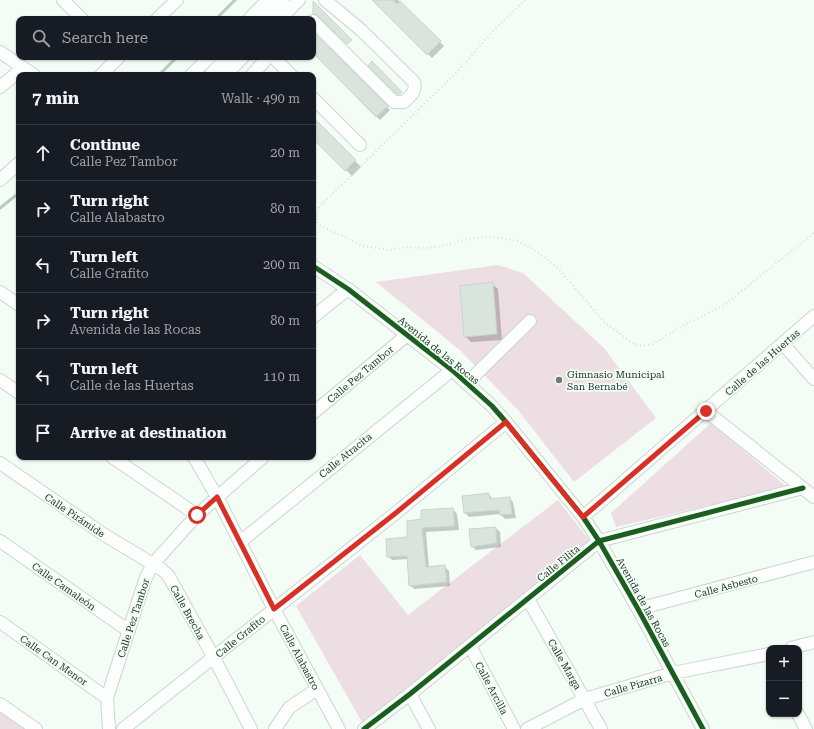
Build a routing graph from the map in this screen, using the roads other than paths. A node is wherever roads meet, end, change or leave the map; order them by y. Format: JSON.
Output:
{"nodes":[{"id":1,"x":63,"y":0,"type":"edge"},
{"id":2,"x":177,"y":0,"type":"edge"},
{"id":3,"x":268,"y":0,"type":"edge"},
{"id":4,"x":283,"y":0,"type":"edge"},
{"id":5,"x":299,"y":0,"type":"edge"},
{"id":6,"x":325,"y":0,"type":"edge"},
{"id":7,"x":79,"y":16,"type":"edge"},
{"id":8,"x":160,"y":16,"type":"edge"},
{"id":9,"x":252,"y":16,"type":"edge"},
{"id":10,"x":268,"y":16,"type":"edge"},
{"id":11,"x":283,"y":16,"type":"edge"},
{"id":12,"x":316,"y":24,"type":"edge"},
{"id":13,"x":0,"y":52,"type":"edge"},
{"id":14,"x":116,"y":60,"type":"edge"},
{"id":15,"x":207,"y":60,"type":"edge"},
{"id":16,"x":224,"y":60,"type":"edge"},
{"id":17,"x":240,"y":60,"type":"edge"},
{"id":18,"x":265,"y":60,"type":"edge"},
{"id":19,"x":276,"y":60,"type":"edge"},
{"id":20,"x":23,"y":68,"type":"junction"},
{"id":21,"x":18,"y":72,"type":"edge"},
{"id":22,"x":29,"y":72,"type":"edge"},
{"id":23,"x":104,"y":72,"type":"edge"},
{"id":24,"x":194,"y":72,"type":"edge"},
{"id":25,"x":213,"y":72,"type":"edge"},
{"id":26,"x":228,"y":72,"type":"edge"},
{"id":27,"x":255,"y":72,"type":"edge"},
{"id":28,"x":288,"y":72,"type":"edge"},
{"id":29,"x":16,"y":74,"type":"edge"},
{"id":30,"x":0,"y":87,"type":"edge"},
{"id":31,"x":316,"y":101,"type":"edge"},
{"id":32,"x":360,"y":145,"type":"dead end"},
{"id":33,"x":16,"y":166,"type":"edge"},
{"id":34,"x":0,"y":180,"type":"edge"},
{"id":35,"x":316,"y":268,"type":"edge"},
{"id":36,"x":348,"y":289,"type":"junction"},
{"id":37,"x":0,"y":292,"type":"edge"},
{"id":38,"x":16,"y":303,"type":"edge"},
{"id":39,"x":316,"y":315,"type":"edge"},
{"id":40,"x":814,"y":316,"type":"edge"},
{"id":41,"x":530,"y":321,"type":"dead end"},
{"id":42,"x":407,"y":335,"type":"junction"},
{"id":43,"x":783,"y":344,"type":"junction"},
{"id":44,"x":452,"y":370,"type":"junction"},
{"id":45,"x":814,"y":379,"type":"edge"},
{"id":46,"x":0,"y":380,"type":"edge"},
{"id":47,"x":469,"y":385,"type":"junction"},
{"id":48,"x":16,"y":391,"type":"edge"},
{"id":49,"x":316,"y":411,"type":"edge"},
{"id":50,"x":706,"y":411,"type":"junction"},
{"id":51,"x":506,"y":422,"type":"junction"},
{"id":52,"x":116,"y":460,"type":"edge"},
{"id":53,"x":196,"y":460,"type":"edge"},
{"id":54,"x":259,"y":460,"type":"edge"},
{"id":55,"x":0,"y":463,"type":"edge"},
{"id":56,"x":803,"y":488,"type":"junction"},
{"id":57,"x":217,"y":497,"type":"junction"},
{"id":58,"x":814,"y":497,"type":"edge"},
{"id":59,"x":197,"y":515,"type":"junction"},
{"id":60,"x":583,"y":517,"type":"junction"},
{"id":61,"x":0,"y":541,"type":"edge"},
{"id":62,"x":599,"y":541,"type":"junction"},
{"id":63,"x":240,"y":542,"type":"junction"},
{"id":64,"x":814,"y":562,"type":"edge"},
{"id":65,"x":152,"y":564,"type":"junction"},
{"id":66,"x":528,"y":599,"type":"junction"},
{"id":67,"x":274,"y":609,"type":"junction"},
{"id":68,"x":638,"y":609,"type":"junction"},
{"id":69,"x":0,"y":622,"type":"edge"},
{"id":70,"x":129,"y":631,"type":"junction"},
{"id":71,"x":814,"y":642,"type":"edge"},
{"id":72,"x":802,"y":645,"type":"edge"},
{"id":73,"x":470,"y":646,"type":"junction"},
{"id":74,"x":766,"y":656,"type":"edge"},
{"id":75,"x":214,"y":658,"type":"junction"},
{"id":76,"x":673,"y":674,"type":"junction"},
{"id":77,"x":317,"y":689,"type":"junction"},
{"id":78,"x":410,"y":694,"type":"junction"},
{"id":79,"x":107,"y":698,"type":"junction"},
{"id":80,"x":585,"y":699,"type":"junction"},
{"id":81,"x":0,"y":704,"type":"edge"},
{"id":82,"x":800,"y":717,"type":"edge"},
{"id":83,"x":36,"y":729,"type":"edge"},
{"id":84,"x":109,"y":729,"type":"edge"},
{"id":85,"x":123,"y":729,"type":"edge"},
{"id":86,"x":251,"y":729,"type":"edge"},
{"id":87,"x":275,"y":729,"type":"edge"},
{"id":88,"x":339,"y":729,"type":"edge"},
{"id":89,"x":364,"y":729,"type":"edge"},
{"id":90,"x":429,"y":729,"type":"edge"},
{"id":91,"x":514,"y":729,"type":"edge"},
{"id":92,"x":527,"y":729,"type":"edge"},
{"id":93,"x":601,"y":729,"type":"edge"},
{"id":94,"x":702,"y":729,"type":"edge"},
{"id":95,"x":806,"y":729,"type":"edge"}],
"edges":[{"from":1,"to":7,"type":"street"},
{"from":2,"to":8,"type":"street"},
{"from":3,"to":9,"type":"street"},
{"from":4,"to":10,"type":"street"},
{"from":5,"to":11,"type":"street"},
{"from":6,"to":12,"type":"street"},
{"from":13,"to":20,"type":"street"},
{"from":14,"to":23,"type":"street"},
{"from":15,"to":24,"type":"street"},
{"from":16,"to":25,"type":"street"},
{"from":17,"to":26,"type":"street"},
{"from":18,"to":27,"type":"street"},
{"from":19,"to":28,"type":"street"},
{"from":20,"to":21,"type":"street"},
{"from":20,"to":22,"type":"street"},
{"from":29,"to":30,"type":"street"},
{"from":31,"to":32,"type":"street"},
{"from":33,"to":34,"type":"street"},
{"from":35,"to":36,"type":"street","name":"Avenida de las Rocas"},
{"from":36,"to":39,"type":"street"},
{"from":36,"to":42,"type":"street","name":"Avenida de las Rocas"},
{"from":37,"to":38,"type":"street"},
{"from":40,"to":43,"type":"street","name":"Calle de las Huertas"},
{"from":41,"to":47,"type":"street"},
{"from":42,"to":44,"type":"street","name":"Avenida de las Rocas"},
{"from":42,"to":49,"type":"street","name":"Calle Pez Tambor"},
{"from":43,"to":45,"type":"street"},
{"from":43,"to":50,"type":"street","name":"Calle de las Huertas"},
{"from":44,"to":47,"type":"street","name":"Avenida de las Rocas"},
{"from":44,"to":63,"type":"street","name":"Calle Atracita"},
{"from":46,"to":48,"type":"street"},
{"from":47,"to":51,"type":"street","name":"Avenida de las Rocas"},
{"from":50,"to":56,"type":"street"},
{"from":50,"to":60,"type":"street","name":"Calle de las Huertas"},
{"from":51,"to":60,"type":"street","name":"Avenida de las Rocas"},
{"from":51,"to":67,"type":"street","name":"Calle Grafito"},
{"from":52,"to":59,"type":"street"},
{"from":53,"to":57,"type":"street","name":"Calle Alabastro"},
{"from":54,"to":57,"type":"street","name":"Calle Pez Tambor"},
{"from":55,"to":65,"type":"street","name":"Calle Pirámide"},
{"from":56,"to":58,"type":"street"},
{"from":56,"to":62,"type":"street","name":"Calle Filita"},
{"from":57,"to":59,"type":"street","name":"Calle Pez Tambor"},
{"from":57,"to":63,"type":"street","name":"Calle Alabastro"},
{"from":59,"to":65,"type":"street","name":"Calle Pez Tambor"},
{"from":60,"to":62,"type":"street","name":"Avenida de las Rocas"},
{"from":61,"to":70,"type":"street","name":"Calle Camaleón"},
{"from":62,"to":66,"type":"street","name":"Calle Filita"},
{"from":62,"to":68,"type":"street","name":"Avenida de las Rocas"},
{"from":63,"to":67,"type":"street","name":"Calle Alabastro"},
{"from":64,"to":68,"type":"street","name":"Calle Asbesto"},
{"from":65,"to":70,"type":"street","name":"Calle Pez Tambor"},
{"from":65,"to":75,"type":"street","name":"Calle Brecha"},
{"from":66,"to":73,"type":"street","name":"Calle Filita"},
{"from":66,"to":80,"type":"street","name":"Calle Marga"},
{"from":67,"to":75,"type":"street","name":"Calle Grafito"},
{"from":67,"to":77,"type":"street","name":"Calle Alabastro"},
{"from":68,"to":76,"type":"street","name":"Avenida de las Rocas"},
{"from":69,"to":79,"type":"street","name":"Calle Can Menor"},
{"from":70,"to":79,"type":"street","name":"Calle Pez Tambor"},
{"from":71,"to":72,"type":"street"},
{"from":73,"to":78,"type":"street","name":"Calle Filita"},
{"from":73,"to":91,"type":"street","name":"Calle Arcilla"},
{"from":74,"to":76,"type":"street","name":"Calle Pizarra"},
{"from":75,"to":85,"type":"street","name":"Calle Grafito"},
{"from":75,"to":86,"type":"street","name":"Calle Brecha"},
{"from":76,"to":80,"type":"street","name":"Calle Pizarra"},
{"from":76,"to":94,"type":"street","name":"Avenida de las Rocas"},
{"from":77,"to":87,"type":"street"},
{"from":77,"to":88,"type":"street","name":"Calle Alabastro"},
{"from":78,"to":89,"type":"street","name":"Calle Filita"},
{"from":78,"to":90,"type":"street"},
{"from":79,"to":84,"type":"street","name":"Calle Pez Tambor"},
{"from":80,"to":92,"type":"street","name":"Calle Pizarra"},
{"from":80,"to":93,"type":"street","name":"Calle Marga"},
{"from":81,"to":83,"type":"street"},
{"from":82,"to":95,"type":"street"}]}
